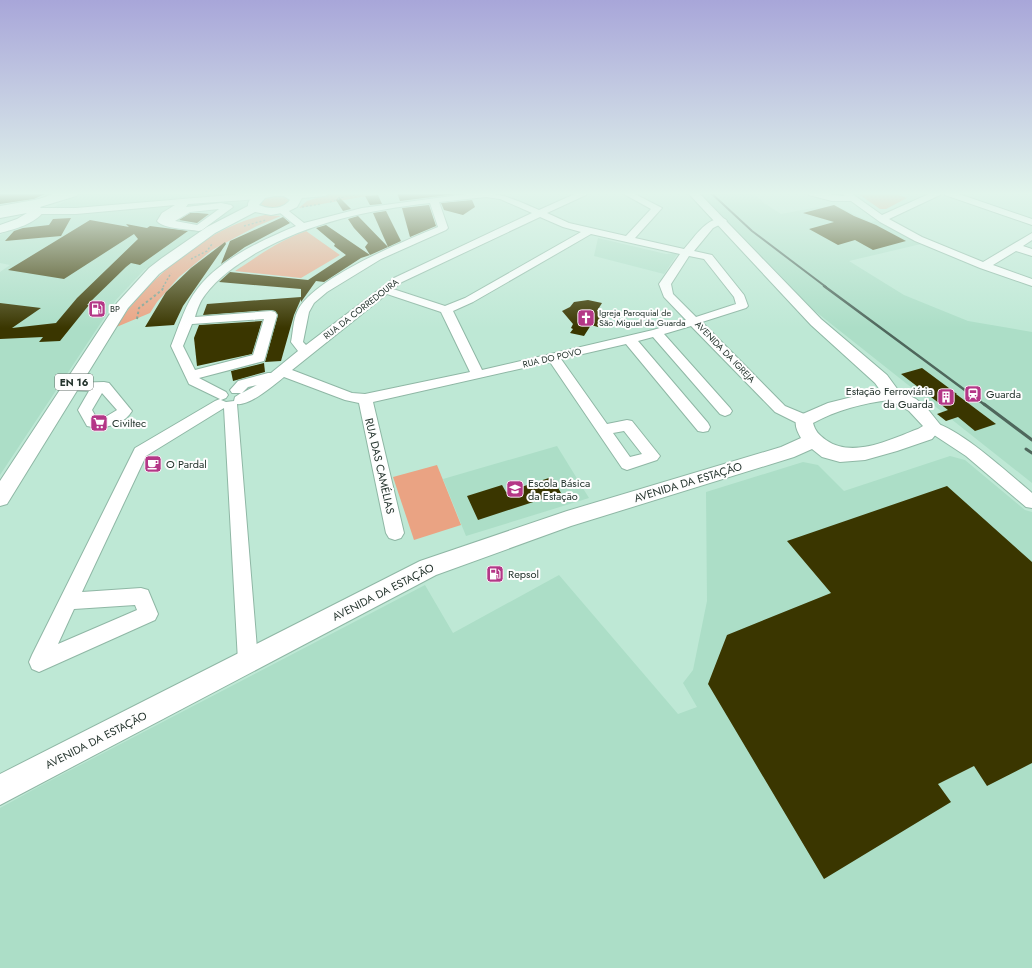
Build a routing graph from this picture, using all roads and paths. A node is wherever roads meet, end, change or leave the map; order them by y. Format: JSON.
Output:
{"nodes":[{"id":1,"x":203,"y":238,"type":"edge"},
{"id":2,"x":208,"y":238,"type":"edge"},
{"id":3,"x":211,"y":238,"type":"edge"},
{"id":4,"x":275,"y":238,"type":"edge"},
{"id":5,"x":420,"y":238,"type":"edge"},
{"id":6,"x":484,"y":238,"type":"edge"},
{"id":7,"x":577,"y":238,"type":"edge"},
{"id":8,"x":625,"y":238,"type":"edge"},
{"id":9,"x":699,"y":238,"type":"edge"},
{"id":10,"x":738,"y":238,"type":"edge"},
{"id":11,"x":918,"y":238,"type":"edge"},
{"id":12,"x":1029,"y":238,"type":"edge"},
{"id":13,"x":629,"y":239,"type":"joint"},
{"id":14,"x":1015,"y":247,"type":"junction"},
{"id":15,"x":189,"y":252,"type":"junction"},
{"id":16,"x":687,"y":252,"type":"junction"},
{"id":17,"x":1032,"y":253,"type":"edge"},
{"id":18,"x":984,"y":266,"type":"junction"},
{"id":19,"x":173,"y":269,"type":"dead end"},
{"id":20,"x":1032,"y":283,"type":"edge"},
{"id":21,"x":385,"y":290,"type":"junction"},
{"id":22,"x":446,"y":310,"type":"junction"},
{"id":23,"x":137,"y":319,"type":"dead end"},
{"id":24,"x":188,"y":321,"type":"junction"},
{"id":25,"x":694,"y":321,"type":"junction"},
{"id":26,"x":656,"y":333,"type":"junction"},
{"id":27,"x":629,"y":339,"type":"junction"},
{"id":28,"x":305,"y":352,"type":"junction"},
{"id":29,"x":553,"y":357,"type":"junction"},
{"id":30,"x":279,"y":373,"type":"junction"},
{"id":31,"x":191,"y":375,"type":"junction"},
{"id":32,"x":478,"y":375,"type":"junction"},
{"id":33,"x":99,"y":386,"type":"dead end"},
{"id":34,"x":70,"y":387,"type":"junction"},
{"id":35,"x":892,"y":394,"type":"junction"},
{"id":36,"x":230,"y":399,"type":"junction"},
{"id":37,"x":365,"y":399,"type":"junction"},
{"id":38,"x":725,"y":411,"type":"dead end"},
{"id":39,"x":704,"y":427,"type":"dead end"},
{"id":40,"x":933,"y":427,"type":"junction"},
{"id":41,"x":604,"y":430,"type":"dead end"},
{"id":42,"x":809,"y":430,"type":"junction"},
{"id":43,"x":0,"y":498,"type":"edge"},
{"id":44,"x":1032,"y":502,"type":"edge"},
{"id":45,"x":395,"y":533,"type":"dead end"},
{"id":46,"x":69,"y":601,"type":"junction"},
{"id":47,"x":248,"y":661,"type":"junction"},
{"id":48,"x":0,"y":790,"type":"edge"}],
"edges":[{"from":1,"to":15,"type":"main road","number":"EN 16"},
{"from":2,"to":15,"type":"path"},
{"from":3,"to":15,"type":"main road","number":"EN 16"},
{"from":4,"to":24,"type":"street"},
{"from":5,"to":28,"type":"street"},
{"from":6,"to":21,"type":"street","name":"RUA DA CORREDOURA"},
{"from":7,"to":22,"type":"street"},
{"from":8,"to":13,"type":"street"},
{"from":9,"to":16,"type":"street","name":"AVENIDA DA IGREJA"},
{"from":10,"to":35,"type":"main road"},
{"from":11,"to":18,"type":"street"},
{"from":12,"to":14,"type":"street"},
{"from":13,"to":16,"type":"street"},
{"from":14,"to":17,"type":"street"},
{"from":14,"to":18,"type":"street"},
{"from":15,"to":34,"type":"main road","number":"EN 16"},
{"from":16,"to":25,"type":"street","name":"AVENIDA DA IGREJA"},
{"from":16,"to":25,"type":"street","name":"RUA DO POVO"},
{"from":18,"to":20,"type":"street"},
{"from":19,"to":23,"type":"path"},
{"from":21,"to":22,"type":"street"},
{"from":21,"to":28,"type":"street","name":"RUA DA CORREDOURA"},
{"from":22,"to":32,"type":"street"},
{"from":24,"to":31,"type":"street"},
{"from":24,"to":31,"type":"street"},
{"from":25,"to":26,"type":"street","name":"RUA DO POVO"},
{"from":25,"to":42,"type":"street","name":"AVENIDA DA IGREJA"},
{"from":26,"to":27,"type":"street","name":"RUA DO POVO"},
{"from":26,"to":38,"type":"street"},
{"from":27,"to":29,"type":"street","name":"RUA DO POVO"},
{"from":27,"to":39,"type":"street"},
{"from":28,"to":30,"type":"street","name":"RUA DA CORREDOURA"},
{"from":29,"to":32,"type":"street","name":"RUA DO POVO"},
{"from":29,"to":41,"type":"street"},
{"from":30,"to":36,"type":"street","name":"RUA DA CORREDOURA"},
{"from":30,"to":37,"type":"street","name":"RUA DO POVO"},
{"from":31,"to":36,"type":"street"},
{"from":32,"to":37,"type":"street","name":"RUA DO POVO"},
{"from":33,"to":34,"type":"street"},
{"from":34,"to":43,"type":"main road","number":"EN 16"},
{"from":35,"to":40,"type":"main road"},
{"from":35,"to":42,"type":"main road","name":"AVENIDA DA ESTAÇÃO"},
{"from":36,"to":46,"type":"street","name":"RUA DA CORREDOURA"},
{"from":36,"to":47,"type":"street"},
{"from":37,"to":45,"type":"street","name":"RUA DAS CAMÉLIAS"},
{"from":40,"to":42,"type":"main road"},
{"from":40,"to":44,"type":"street"},
{"from":42,"to":47,"type":"main road","name":"AVENIDA DA ESTAÇÃO"},
{"from":46,"to":46,"type":"street","name":"RUA DA CORREDOURA"},
{"from":47,"to":48,"type":"main road","name":"AVENIDA DA ESTAÇÃO"}]}
